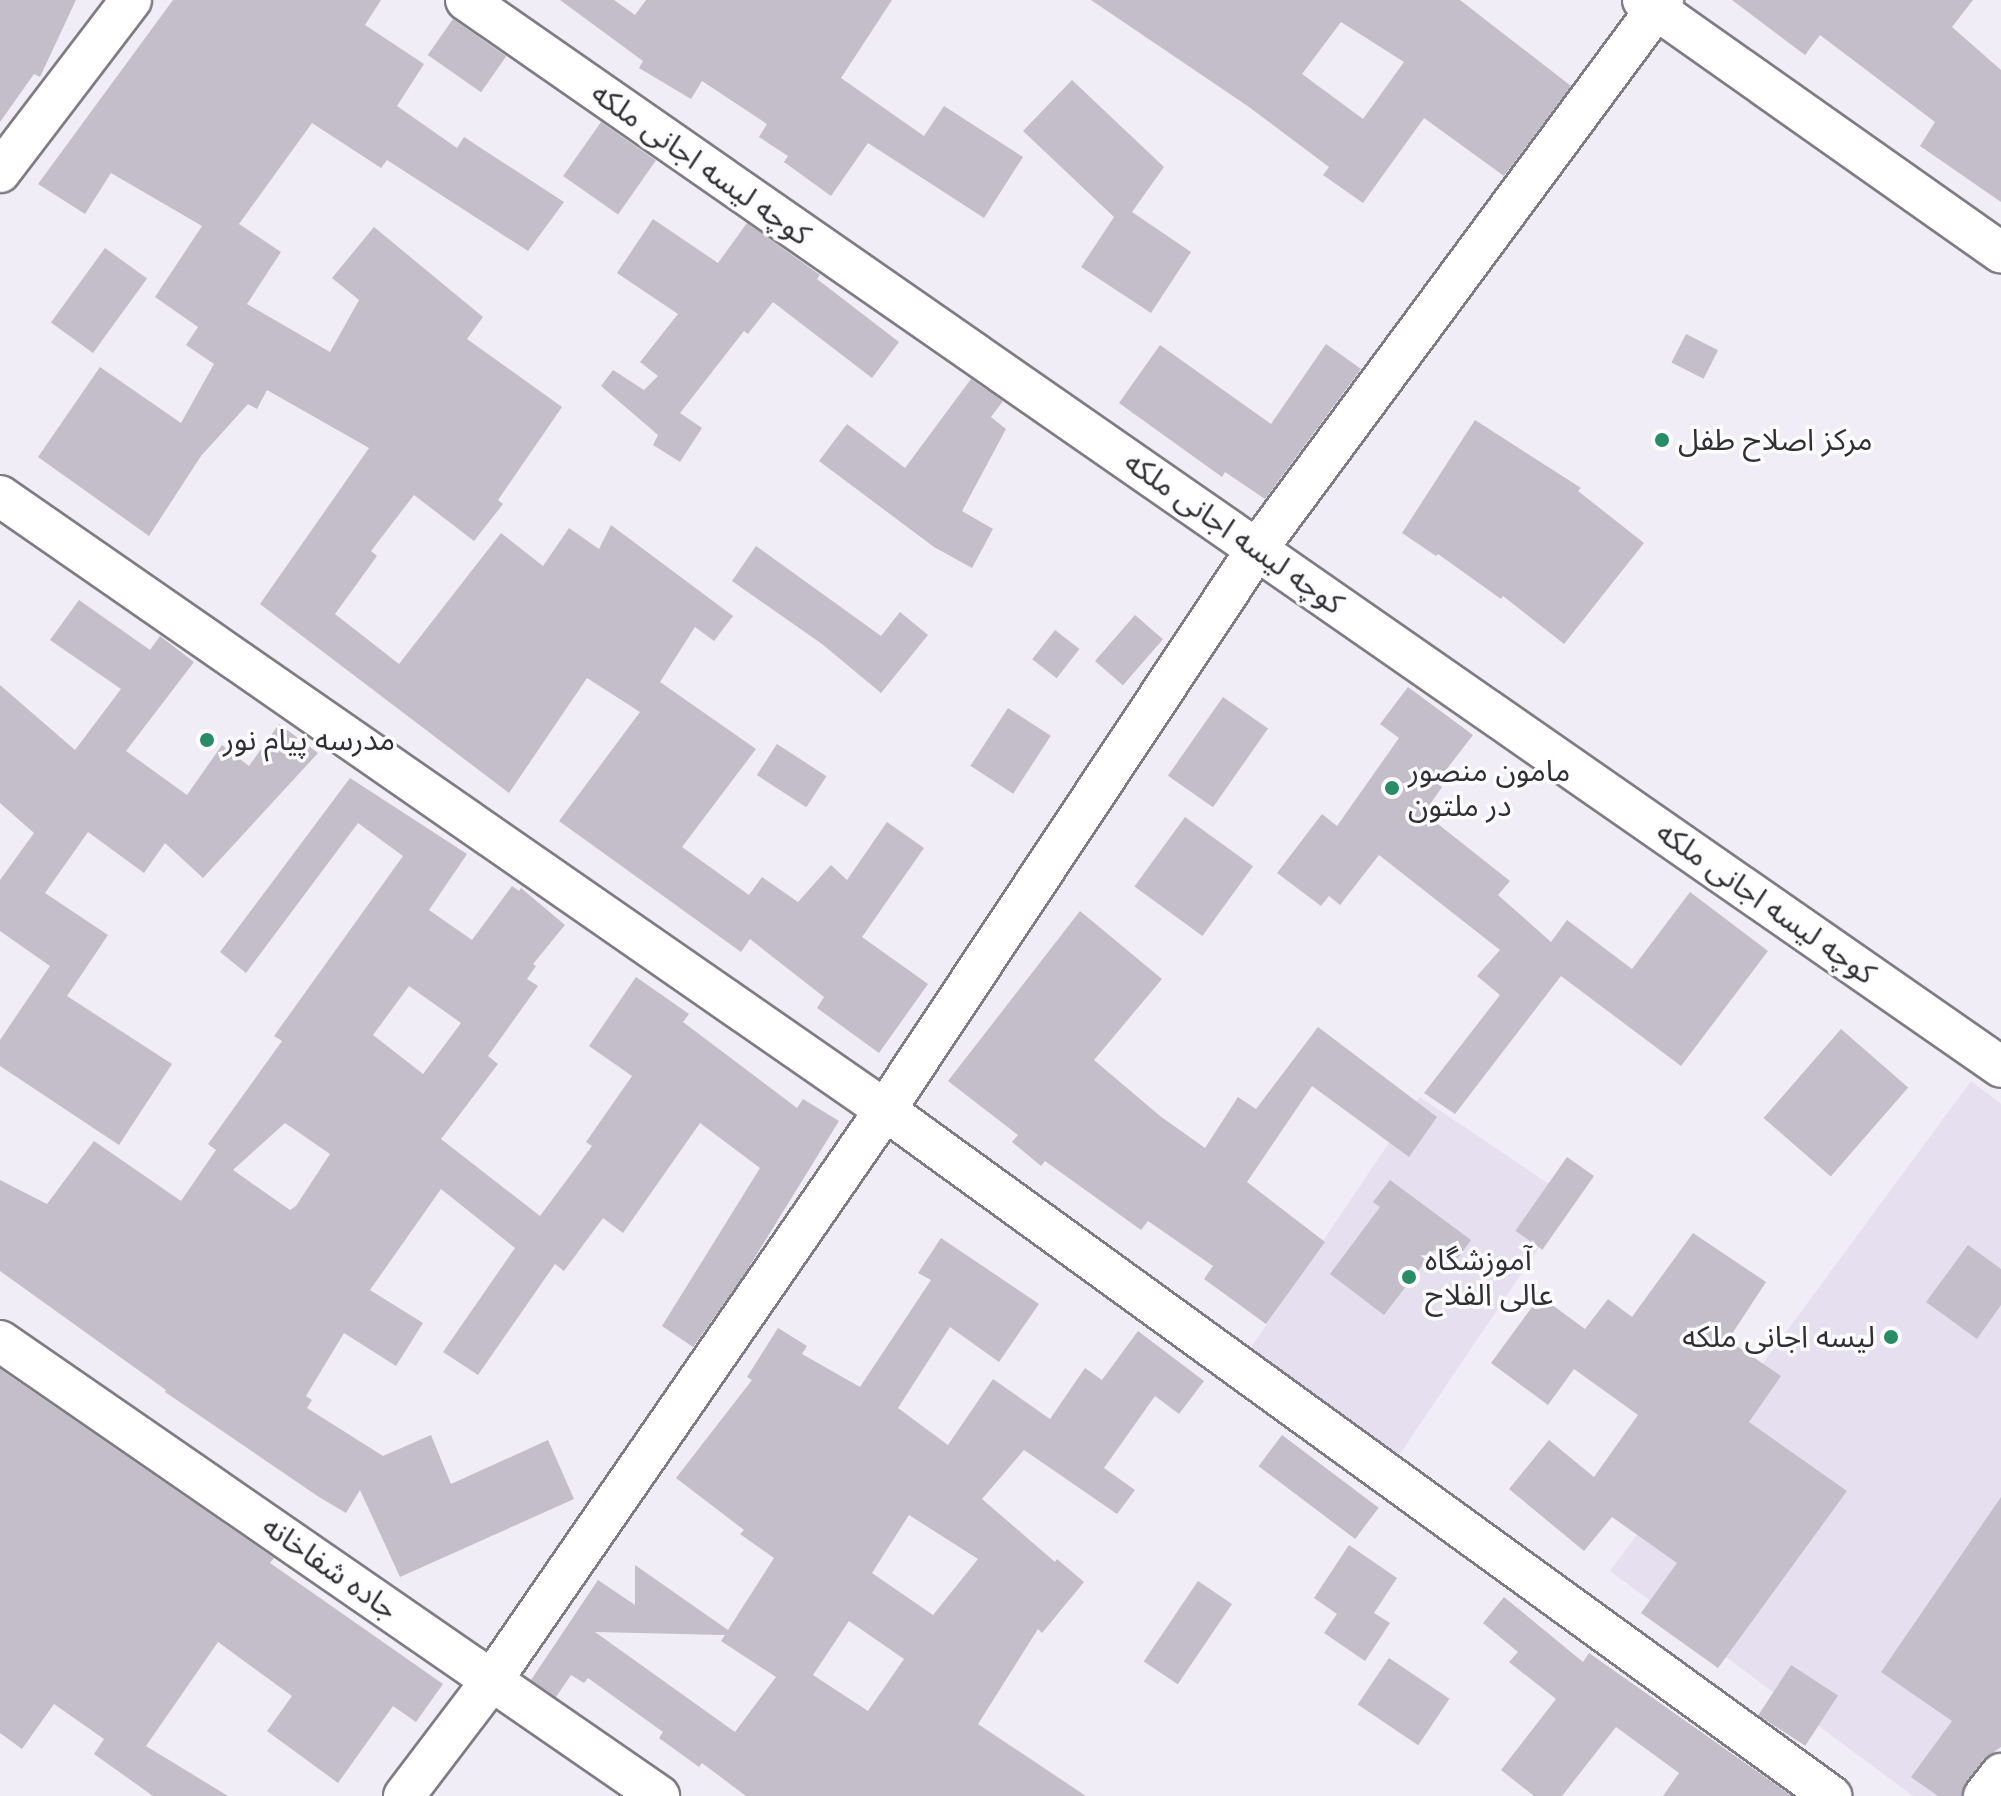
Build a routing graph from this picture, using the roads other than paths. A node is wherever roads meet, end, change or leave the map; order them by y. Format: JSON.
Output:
{"nodes":[{"id":1,"x":131,"y":0,"type":"edge"},
{"id":2,"x":466,"y":0,"type":"edge"},
{"id":3,"x":1654,"y":3,"type":"edge"},
{"id":4,"x":0,"y":172,"type":"edge"},
{"id":5,"x":2001,"y":253,"type":"edge"},
{"id":6,"x":0,"y":496,"type":"edge"},
{"id":7,"x":1257,"y":549,"type":"junction"},
{"id":8,"x":2001,"y":1067,"type":"edge"},
{"id":9,"x":885,"y":1110,"type":"junction"},
{"id":10,"x":0,"y":1341,"type":"edge"},
{"id":11,"x":492,"y":1680,"type":"junction"},
{"id":12,"x":2001,"y":1774,"type":"edge"},
{"id":13,"x":404,"y":1796,"type":"edge"},
{"id":14,"x":659,"y":1796,"type":"edge"},
{"id":15,"x":1831,"y":1796,"type":"edge"},
{"id":16,"x":1984,"y":1796,"type":"edge"}],
"edges":[{"from":1,"to":4,"type":"street"},
{"from":2,"to":7,"type":"street","name":"کوچه لیسه اجانی ملکه"},
{"from":3,"to":5,"type":"street"},
{"from":3,"to":7,"type":"street"},
{"from":6,"to":9,"type":"street"},
{"from":7,"to":8,"type":"street","name":"کوچه لیسه اجانی ملکه"},
{"from":7,"to":9,"type":"street"},
{"from":9,"to":11,"type":"street"},
{"from":9,"to":15,"type":"street"},
{"from":10,"to":11,"type":"street","name":"جاده شفاخانه"},
{"from":11,"to":13,"type":"street"},
{"from":11,"to":14,"type":"street","name":"جاده شفاخانه"},
{"from":12,"to":16,"type":"street"}]}
